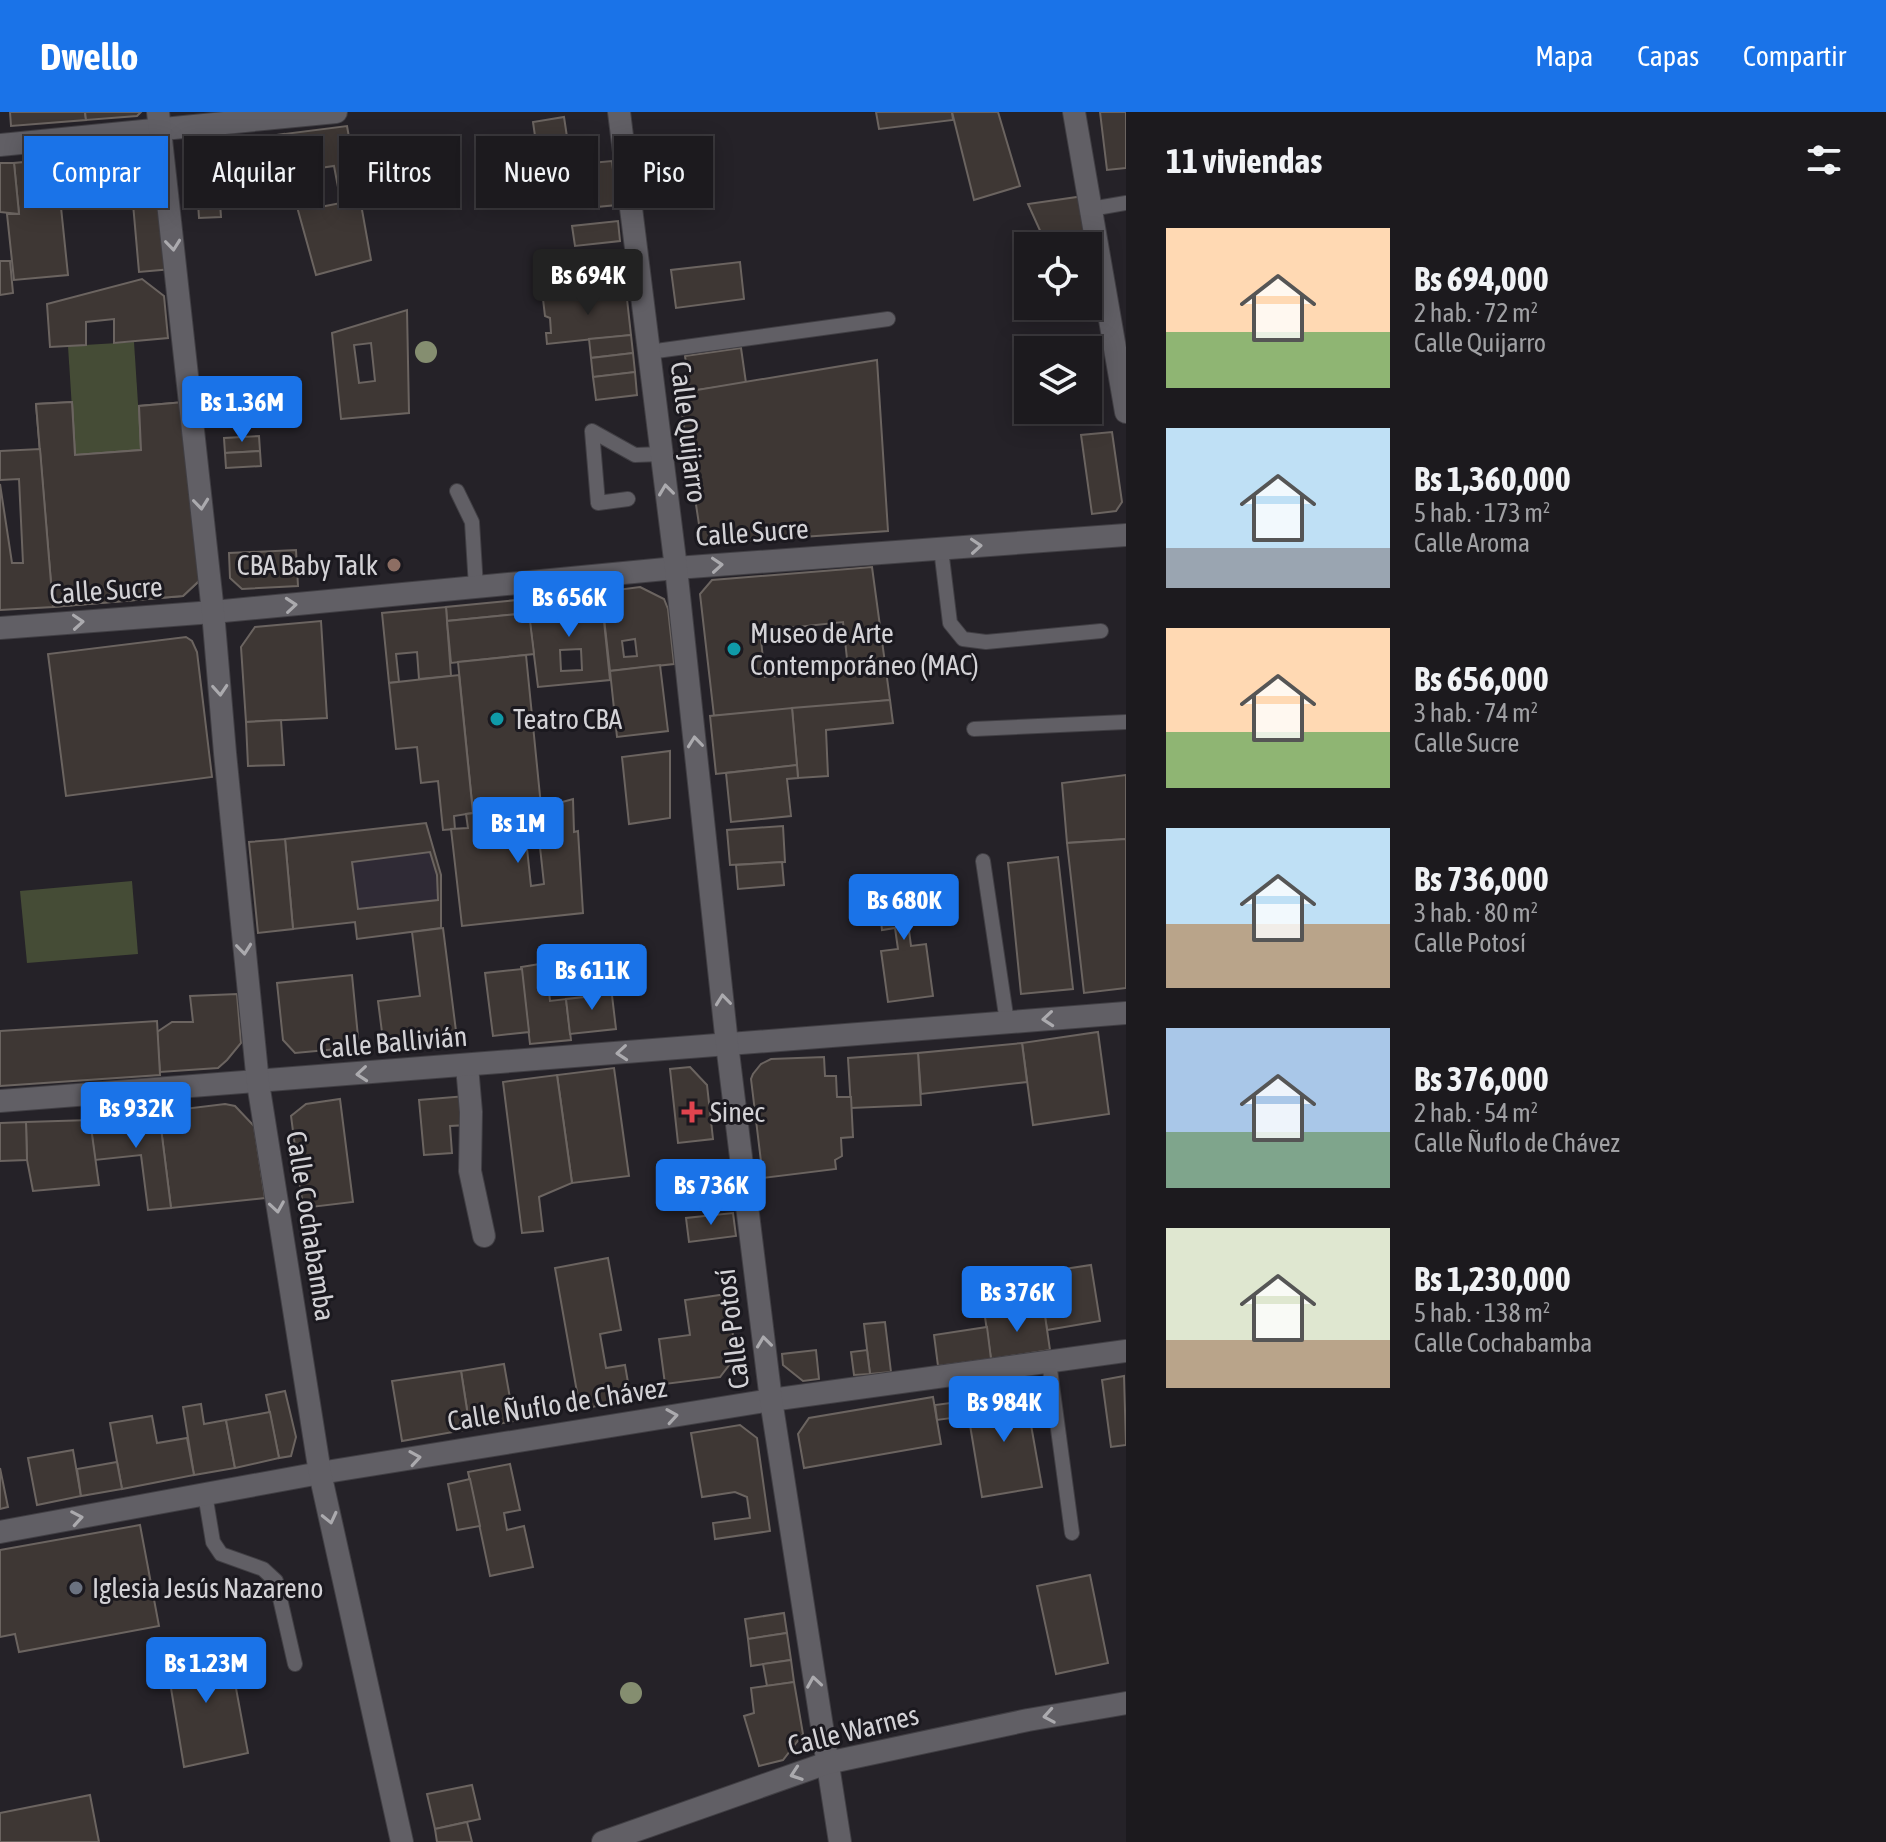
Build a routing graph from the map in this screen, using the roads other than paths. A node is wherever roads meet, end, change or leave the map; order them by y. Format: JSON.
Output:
{"nodes":[{"id":1,"x":336,"y":112,"type":"edge"},
{"id":2,"x":619,"y":112,"type":"edge"},
{"id":3,"x":1074,"y":112,"type":"edge"},
{"id":4,"x":159,"y":121,"type":"edge"},
{"id":5,"x":0,"y":145,"type":"edge"},
{"id":6,"x":1126,"y":203,"type":"edge"},
{"id":7,"x":1091,"y":209,"type":"junction"},
{"id":8,"x":888,"y":319,"type":"dead end"},
{"id":9,"x":649,"y":352,"type":"junction"},
{"id":10,"x":1126,"y":412,"type":"edge"},
{"id":11,"x":662,"y":454,"type":"junction"},
{"id":12,"x":457,"y":491,"type":"dead end"},
{"id":13,"x":628,"y":499,"type":"dead end"},
{"id":14,"x":1126,"y":535,"type":"edge"},
{"id":15,"x":941,"y":549,"type":"junction"},
{"id":16,"x":676,"y":568,"type":"junction"},
{"id":17,"x":476,"y":587,"type":"junction"},
{"id":18,"x":213,"y":612,"type":"junction"},
{"id":19,"x":0,"y":628,"type":"edge"},
{"id":20,"x":1101,"y":631,"type":"dead end"},
{"id":21,"x":1126,"y":722,"type":"edge"},
{"id":22,"x":974,"y":729,"type":"dead end"},
{"id":23,"x":983,"y":861,"type":"dead end"},
{"id":24,"x":1126,"y":1013,"type":"edge"},
{"id":25,"x":1007,"y":1022,"type":"junction"},
{"id":26,"x":727,"y":1044,"type":"junction"},
{"id":27,"x":467,"y":1066,"type":"junction"},
{"id":28,"x":258,"y":1083,"type":"junction"},
{"id":29,"x":0,"y":1101,"type":"edge"},
{"id":30,"x":484,"y":1236,"type":"dead end"},
{"id":31,"x":1126,"y":1351,"type":"edge"},
{"id":32,"x":1049,"y":1362,"type":"junction"},
{"id":33,"x":771,"y":1400,"type":"junction"},
{"id":34,"x":320,"y":1473,"type":"junction"},
{"id":35,"x":205,"y":1494,"type":"junction"},
{"id":36,"x":0,"y":1532,"type":"edge"},
{"id":37,"x":1072,"y":1533,"type":"dead end"},
{"id":38,"x":295,"y":1664,"type":"dead end"},
{"id":39,"x":1126,"y":1703,"type":"edge"},
{"id":40,"x":827,"y":1763,"type":"junction"},
{"id":41,"x":402,"y":1842,"type":"edge"},
{"id":42,"x":603,"y":1842,"type":"edge"},
{"id":43,"x":840,"y":1842,"type":"edge"}],
"edges":[{"from":1,"to":4,"type":"street"},
{"from":2,"to":9,"type":"street","name":"Calle Quijarro"},
{"from":3,"to":7,"type":"street"},
{"from":4,"to":5,"type":"street"},
{"from":4,"to":18,"type":"street","name":"Calle Cochabamba","one_way":true},
{"from":6,"to":7,"type":"lane"},
{"from":7,"to":10,"type":"street"},
{"from":8,"to":9,"type":"lane"},
{"from":9,"to":11,"type":"street","name":"Calle Quijarro"},
{"from":11,"to":13,"type":"lane"},
{"from":16,"to":11,"type":"street","name":"Calle Quijarro","one_way":true},
{"from":12,"to":17,"type":"lane"},
{"from":15,"to":14,"type":"street","name":"Calle Sucre","one_way":true},
{"from":16,"to":15,"type":"street","name":"Calle Sucre","one_way":true},
{"from":15,"to":20,"type":"lane"},
{"from":16,"to":17,"type":"street","name":"Calle Sucre"},
{"from":26,"to":16,"type":"street","name":"Calle Potosí","one_way":true},
{"from":18,"to":17,"type":"street","name":"Calle Sucre","one_way":true},
{"from":19,"to":18,"type":"street","name":"Calle Sucre","one_way":true},
{"from":18,"to":28,"type":"street","name":"Calle Cochabamba","one_way":true},
{"from":21,"to":22,"type":"lane"},
{"from":23,"to":25,"type":"lane"},
{"from":24,"to":25,"type":"street","name":"Calle Ballivián","one_way":true},
{"from":25,"to":26,"type":"street","name":"Calle Ballivián"},
{"from":26,"to":27,"type":"street","name":"Calle Ballivián","one_way":true},
{"from":33,"to":26,"type":"street","name":"Calle Potosí","one_way":true},
{"from":27,"to":28,"type":"street","name":"Calle Ballivián","one_way":true},
{"from":27,"to":30,"type":"street"},
{"from":28,"to":29,"type":"street","name":"Calle Ballivián"},
{"from":28,"to":34,"type":"street","name":"Calle Cochabamba","one_way":true},
{"from":31,"to":32,"type":"street","name":"Calle Ñuflo de Chávez"},
{"from":32,"to":33,"type":"street","name":"Calle Ñuflo de Chávez"},
{"from":32,"to":37,"type":"lane"},
{"from":34,"to":33,"type":"street","name":"Calle Ñuflo de Chávez","one_way":true},
{"from":40,"to":33,"type":"street","name":"Calle Potosí","one_way":true},
{"from":34,"to":35,"type":"street","name":"Calle Ñuflo de Chávez"},
{"from":34,"to":41,"type":"street","name":"Calle Cochabamba","one_way":true},
{"from":36,"to":35,"type":"street","name":"Calle Ñuflo de Chávez","one_way":true},
{"from":35,"to":38,"type":"lane"},
{"from":39,"to":40,"type":"street","name":"Calle Warnes","one_way":true},
{"from":40,"to":42,"type":"street","name":"Calle Warnes","one_way":true},
{"from":40,"to":43,"type":"street","name":"Calle Potosí"}]}
